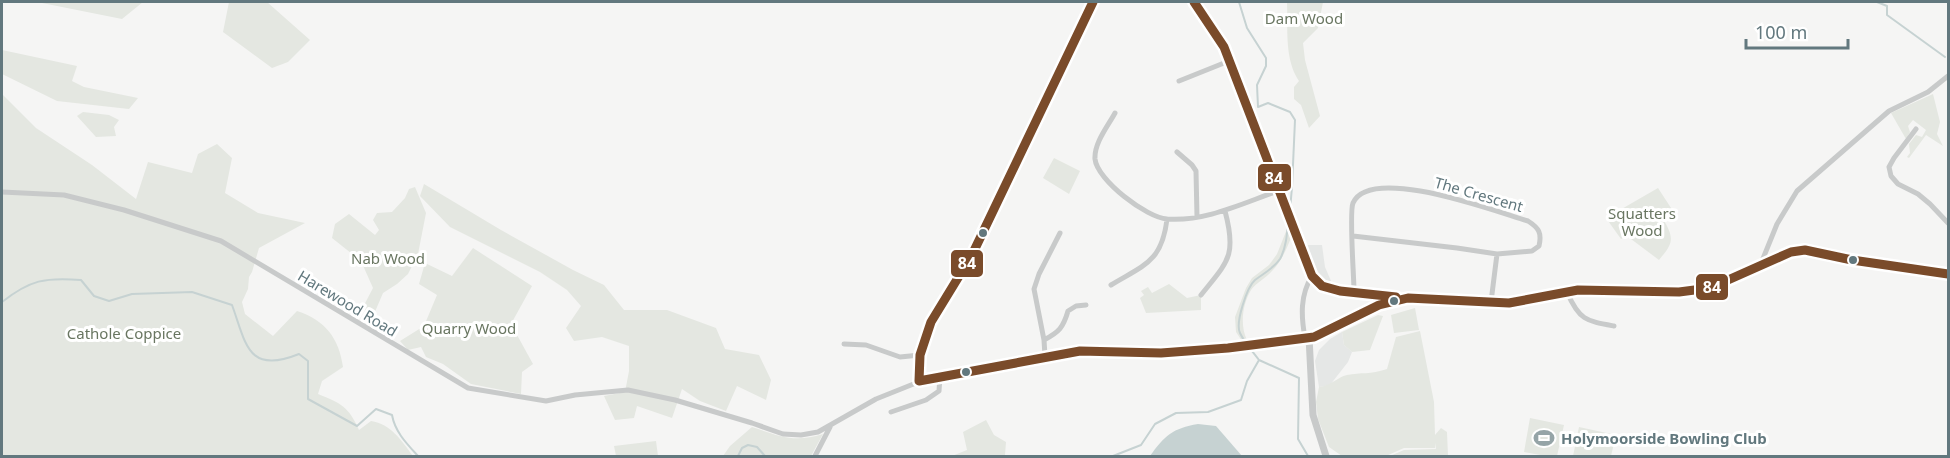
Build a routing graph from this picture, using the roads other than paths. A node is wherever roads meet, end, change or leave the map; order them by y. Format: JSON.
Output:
{"nodes":[{"id":1,"x":1093,"y":2,"type":"edge"},
{"id":2,"x":1194,"y":2,"type":"edge"},
{"id":3,"x":1229,"y":62,"type":"junction"},
{"id":4,"x":1948,"y":76,"type":"edge"},
{"id":5,"x":1179,"y":81,"type":"dead end"},
{"id":6,"x":1115,"y":113,"type":"dead end"},
{"id":7,"x":1916,"y":129,"type":"dead end"},
{"id":8,"x":1182,"y":146,"type":"dead end"},
{"id":9,"x":1278,"y":191,"type":"junction"},
{"id":10,"x":2,"y":192,"type":"edge"},
{"id":11,"x":1225,"y":211,"type":"junction"},
{"id":12,"x":1197,"y":217,"type":"junction"},
{"id":13,"x":1167,"y":219,"type":"junction"},
{"id":14,"x":1948,"y":223,"type":"edge"},
{"id":15,"x":1060,"y":233,"type":"dead end"},
{"id":16,"x":1353,"y":236,"type":"junction"},
{"id":17,"x":1497,"y":254,"type":"junction"},
{"id":18,"x":1760,"y":266,"type":"junction"},
{"id":19,"x":1948,"y":274,"type":"edge"},
{"id":20,"x":1312,"y":276,"type":"junction"},
{"id":21,"x":1210,"y":283,"type":"junction"},
{"id":22,"x":1111,"y":285,"type":"dead end"},
{"id":23,"x":1216,"y":289,"type":"dead end"},
{"id":24,"x":1354,"y":291,"type":"junction"},
{"id":25,"x":1567,"y":292,"type":"junction"},
{"id":26,"x":1201,"y":295,"type":"dead end"},
{"id":27,"x":1074,"y":297,"type":"dead end"},
{"id":28,"x":1408,"y":298,"type":"junction"},
{"id":29,"x":1491,"y":302,"type":"junction"},
{"id":30,"x":1614,"y":326,"type":"dead end"},
{"id":31,"x":1307,"y":338,"type":"junction"},
{"id":32,"x":1044,"y":340,"type":"junction"},
{"id":33,"x":844,"y":344,"type":"dead end"},
{"id":34,"x":920,"y":355,"type":"junction"},
{"id":35,"x":1045,"y":356,"type":"junction"},
{"id":36,"x":940,"y":376,"type":"junction"},
{"id":37,"x":919,"y":381,"type":"junction"},
{"id":38,"x":891,"y":412,"type":"dead end"},
{"id":39,"x":831,"y":426,"type":"junction"},
{"id":40,"x":815,"y":456,"type":"edge"},
{"id":41,"x":1326,"y":456,"type":"edge"}],
"edges":[{"from":1,"to":34,"type":"street"},
{"from":2,"to":3,"type":"street"},
{"from":3,"to":5,"type":"street"},
{"from":3,"to":9,"type":"street"},
{"from":4,"to":18,"type":"street"},
{"from":6,"to":13,"type":"street"},
{"from":7,"to":14,"type":"street"},
{"from":8,"to":12,"type":"street"},
{"from":9,"to":11,"type":"street"},
{"from":9,"to":20,"type":"street"},
{"from":10,"to":39,"type":"street","name":"Harewood Road"},
{"from":11,"to":12,"type":"street"},
{"from":11,"to":21,"type":"street"},
{"from":12,"to":13,"type":"street"},
{"from":13,"to":22,"type":"street"},
{"from":15,"to":32,"type":"street"},
{"from":16,"to":17,"type":"street","name":"The Crescent"},
{"from":16,"to":17,"type":"street","name":"The Crescent"},
{"from":16,"to":24,"type":"street"},
{"from":17,"to":29,"type":"street"},
{"from":18,"to":19,"type":"street"},
{"from":18,"to":25,"type":"street"},
{"from":20,"to":24,"type":"street"},
{"from":20,"to":31,"type":"street"},
{"from":21,"to":23,"type":"street"},
{"from":21,"to":26,"type":"street"},
{"from":24,"to":28,"type":"street"},
{"from":25,"to":29,"type":"street"},
{"from":25,"to":30,"type":"street"},
{"from":27,"to":32,"type":"street"},
{"from":28,"to":29,"type":"street"},
{"from":28,"to":31,"type":"street"},
{"from":31,"to":35,"type":"street","name":"Harewood Road"},
{"from":31,"to":41,"type":"street"},
{"from":32,"to":35,"type":"street"},
{"from":33,"to":34,"type":"street"},
{"from":34,"to":37,"type":"street"},
{"from":35,"to":36,"type":"street","name":"Harewood Road"},
{"from":36,"to":37,"type":"street","name":"Harewood Road"},
{"from":36,"to":38,"type":"street"},
{"from":37,"to":39,"type":"street","name":"Harewood Road"},
{"from":39,"to":40,"type":"street"}]}
